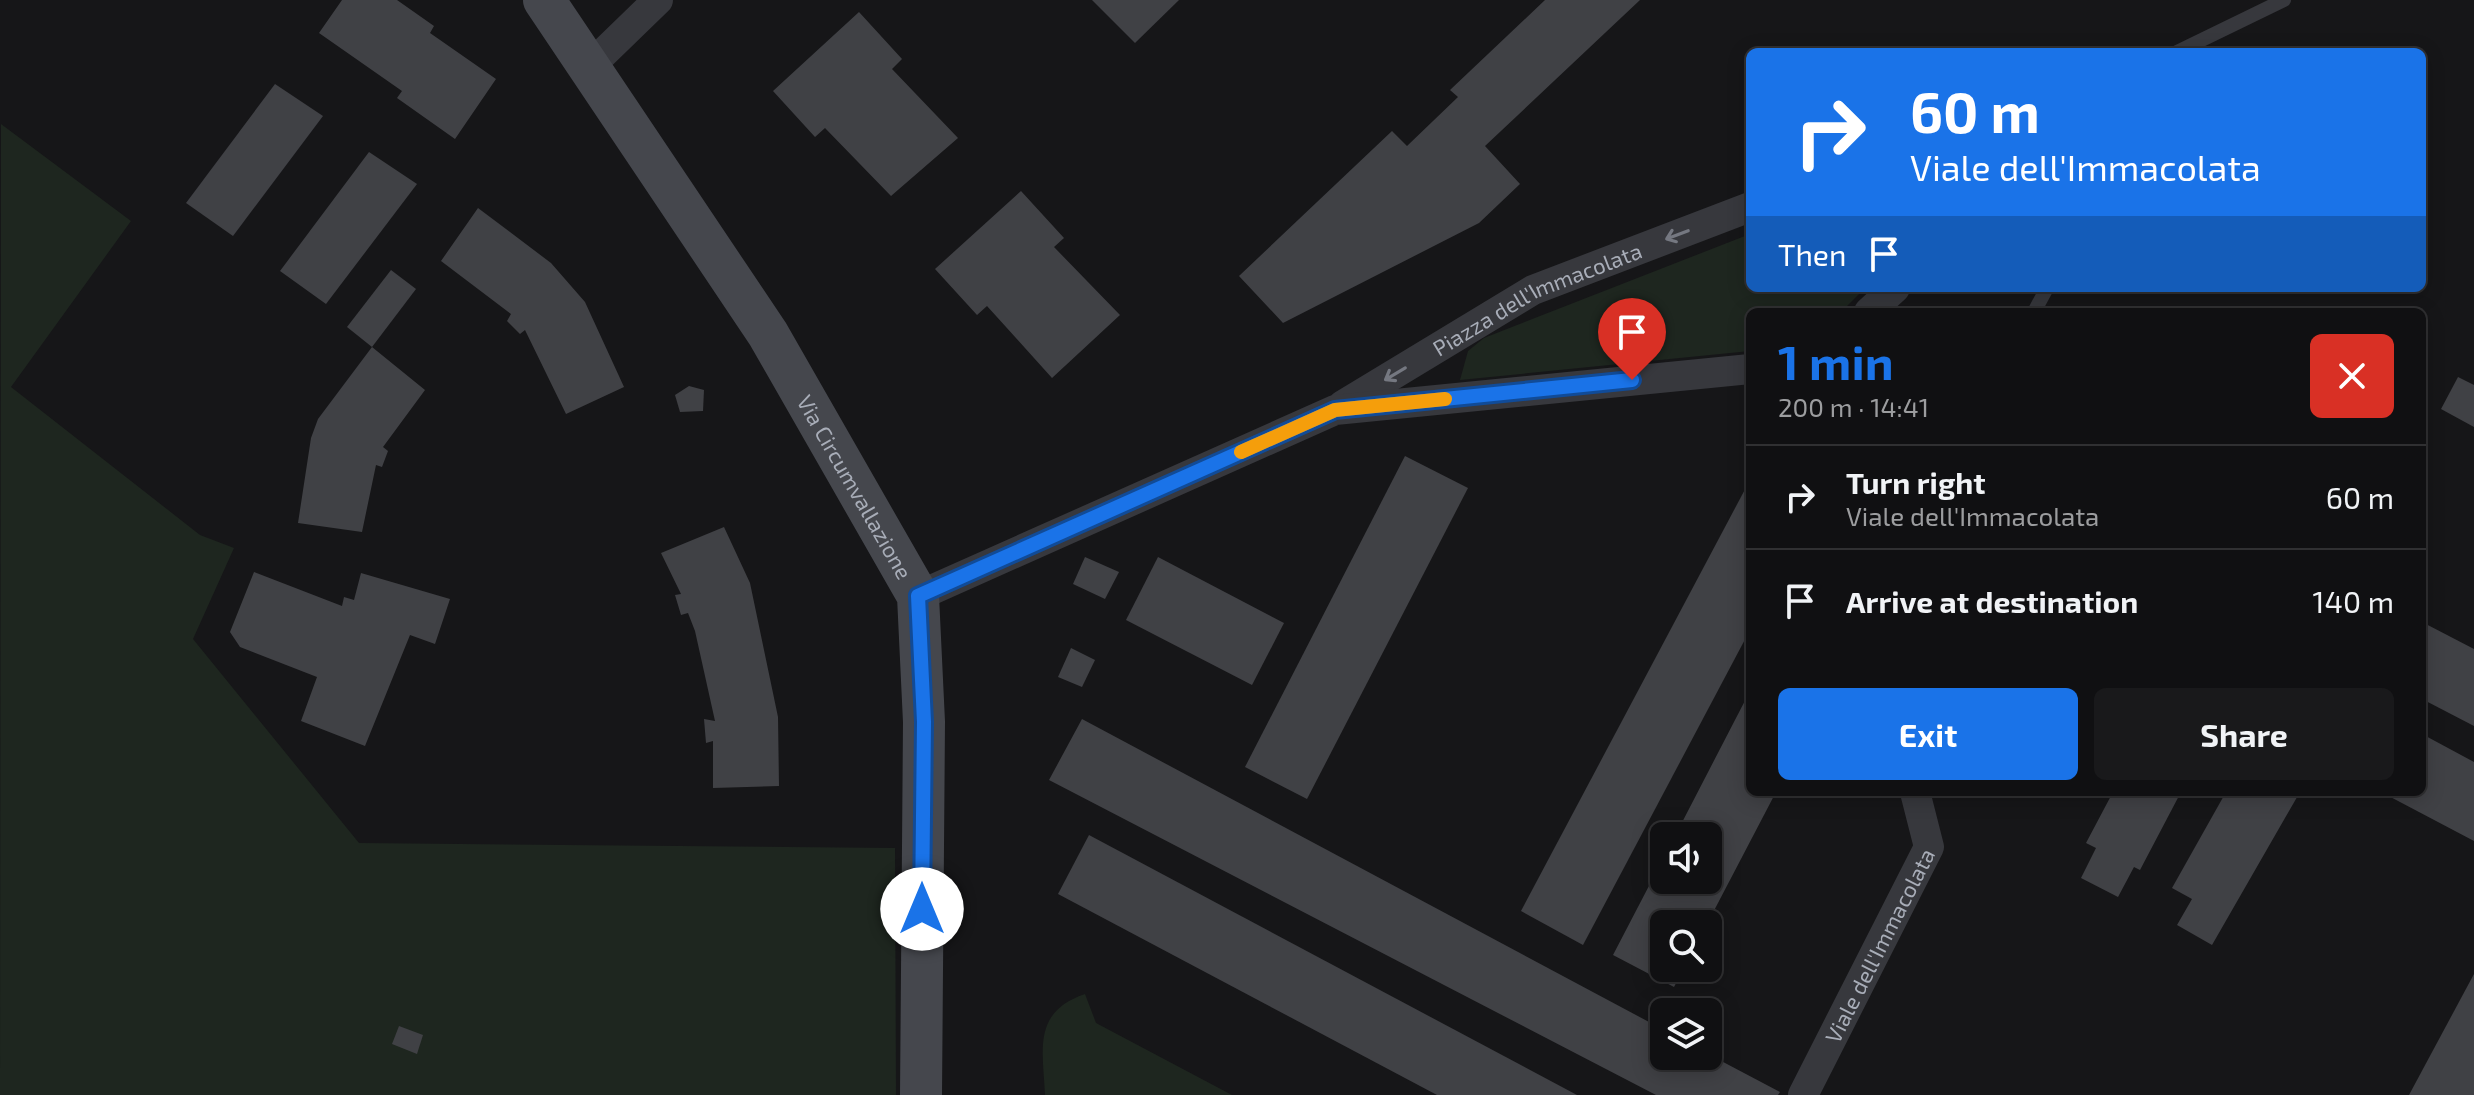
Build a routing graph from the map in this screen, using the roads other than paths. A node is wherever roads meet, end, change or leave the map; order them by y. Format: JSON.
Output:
{"nodes":[{"id":1,"x":544,"y":0,"type":"edge"},
{"id":2,"x":658,"y":0,"type":"edge"},
{"id":3,"x":2284,"y":0,"type":"edge"},
{"id":4,"x":2185,"y":48,"type":"edge"},
{"id":5,"x":590,"y":66,"type":"junction"},
{"id":6,"x":1746,"y":209,"type":"edge"},
{"id":7,"x":1891,"y":292,"type":"edge"},
{"id":8,"x":1873,"y":308,"type":"edge"},
{"id":9,"x":1746,"y":369,"type":"edge"},
{"id":10,"x":1335,"y":410,"type":"junction"},
{"id":11,"x":918,"y":596,"type":"junction"},
{"id":12,"x":1916,"y":796,"type":"edge"},
{"id":13,"x":921,"y":1095,"type":"edge"},
{"id":14,"x":1803,"y":1095,"type":"edge"}],
"edges":[{"from":1,"to":5,"type":"street","name":"Via Circumvallazione"},
{"from":2,"to":5,"type":"street"},
{"from":3,"to":4,"type":"lane"},
{"from":5,"to":11,"type":"street","name":"Via Circumvallazione"},
{"from":6,"to":10,"type":"street","name":"Piazza dell'Immacolata","one_way":true},
{"from":7,"to":8,"type":"street"},
{"from":9,"to":10,"type":"street"},
{"from":10,"to":11,"type":"street"},
{"from":11,"to":13,"type":"street","name":"Via Circumvallazione"},
{"from":12,"to":14,"type":"street","name":"Viale dell'Immacolata"}]}
